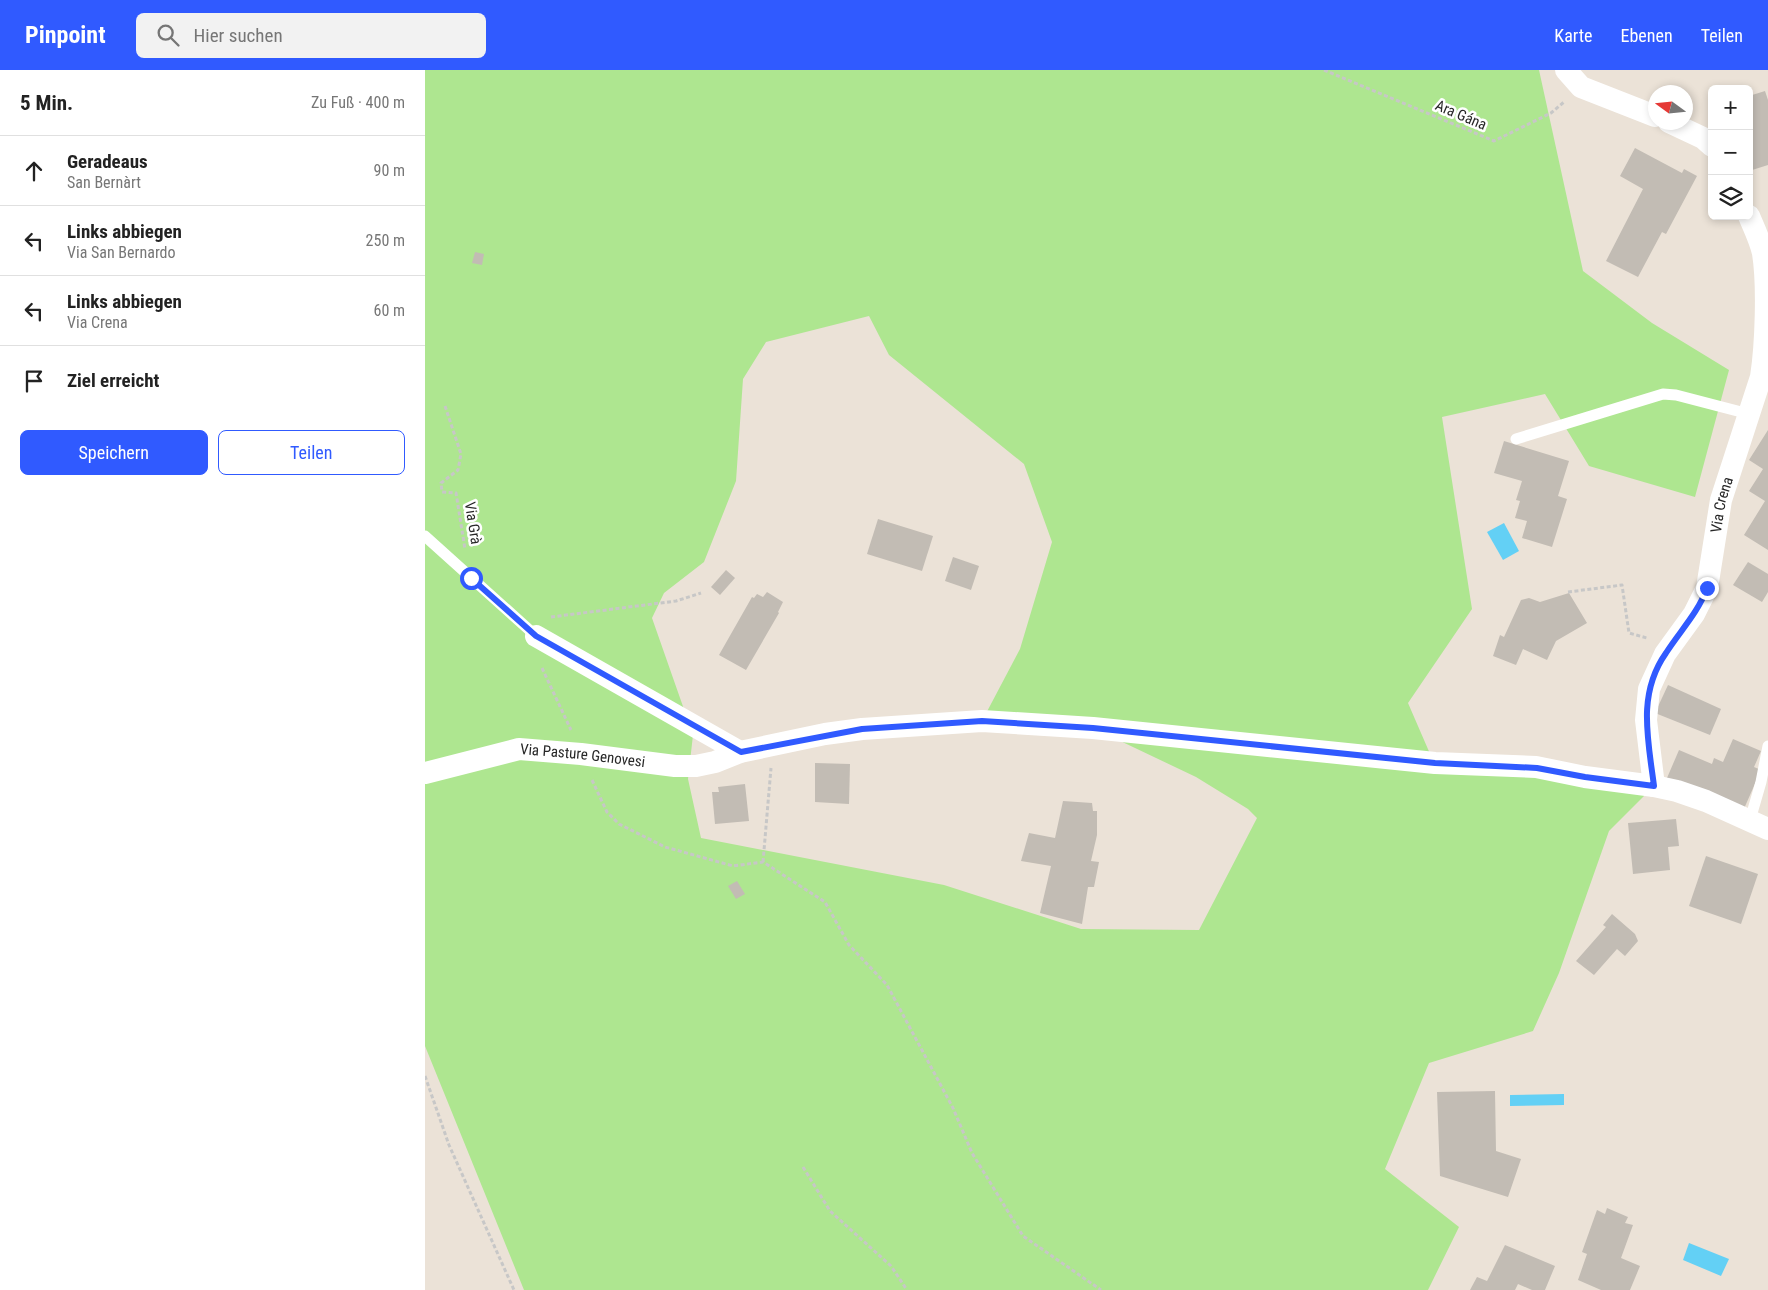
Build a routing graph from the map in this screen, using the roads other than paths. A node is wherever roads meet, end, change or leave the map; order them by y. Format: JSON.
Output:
{"nodes":[{"id":1,"x":1566,"y":70,"type":"edge"},
{"id":2,"x":1648,"y":113,"type":"edge"},
{"id":3,"x":1686,"y":130,"type":"edge"},
{"id":4,"x":1708,"y":142,"type":"edge"},
{"id":5,"x":1751,"y":220,"type":"edge"},
{"id":6,"x":1749,"y":414,"type":"junction"},
{"id":7,"x":1516,"y":439,"type":"dead end"},
{"id":8,"x":425,"y":536,"type":"edge"},
{"id":9,"x":536,"y":636,"type":"joint"},
{"id":10,"x":1768,"y":746,"type":"edge"},
{"id":11,"x":741,"y":752,"type":"junction"},
{"id":12,"x":425,"y":774,"type":"edge"},
{"id":13,"x":1654,"y":786,"type":"junction"},
{"id":14,"x":1759,"y":824,"type":"edge"}],
"edges":[{"from":1,"to":2,"type":"street"},
{"from":3,"to":4,"type":"street"},
{"from":5,"to":6,"type":"street","name":"Via Crena"},
{"from":6,"to":7,"type":"lane"},
{"from":6,"to":13,"type":"street","name":"Via Crena"},
{"from":8,"to":9,"type":"lane"},
{"from":9,"to":11,"type":"street"},
{"from":10,"to":14,"type":"lane"},
{"from":11,"to":12,"type":"street","name":"Via Pasture Genovesi"},
{"from":11,"to":13,"type":"street","name":"Via Pasture Genovesi"},
{"from":13,"to":14,"type":"street","name":"Via Pasture Genovesi"}]}
